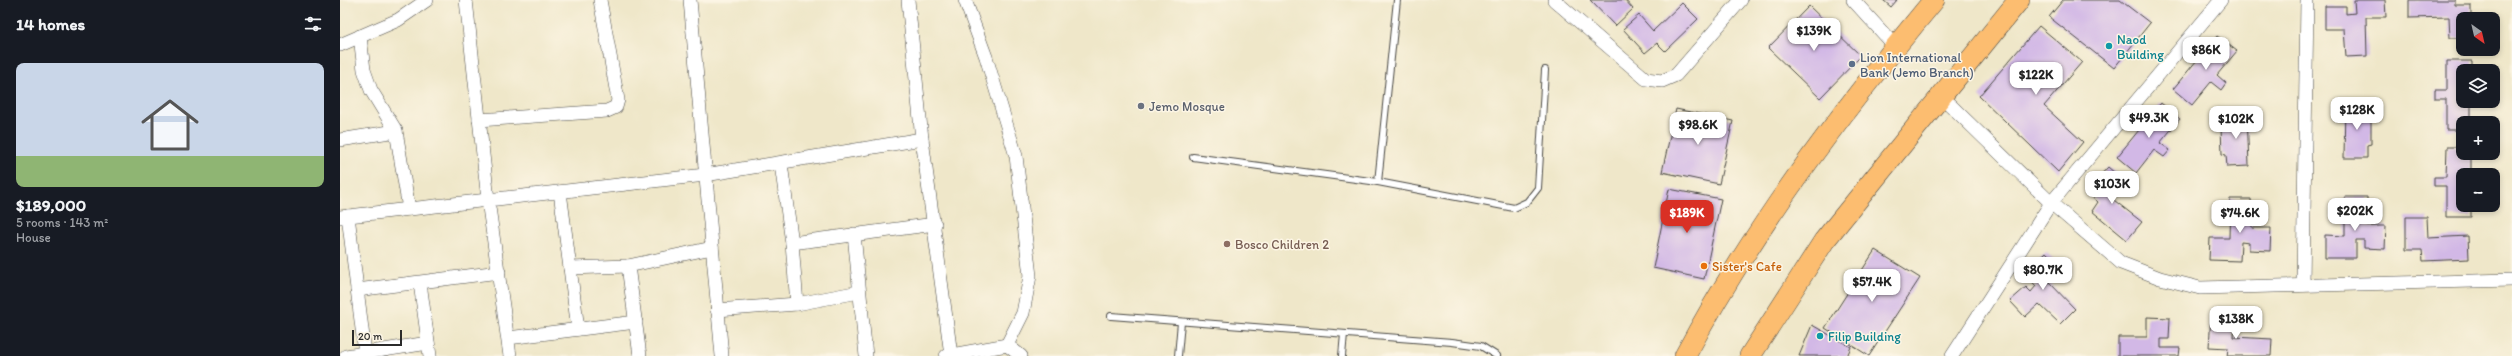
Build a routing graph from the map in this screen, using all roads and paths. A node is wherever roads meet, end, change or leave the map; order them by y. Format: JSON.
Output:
{"nodes":[{"id":1,"x":427,"y":0,"type":"edge"},
{"id":2,"x":466,"y":0,"type":"edge"},
{"id":3,"x":600,"y":0,"type":"edge"},
{"id":4,"x":690,"y":0,"type":"edge"},
{"id":5,"x":908,"y":0,"type":"edge"},
{"id":6,"x":965,"y":0,"type":"edge"},
{"id":7,"x":1397,"y":0,"type":"edge"},
{"id":8,"x":1554,"y":0,"type":"edge"},
{"id":9,"x":1741,"y":0,"type":"edge"},
{"id":10,"x":1853,"y":0,"type":"edge"},
{"id":11,"x":1934,"y":0,"type":"edge"},
{"id":12,"x":2019,"y":0,"type":"edge"},
{"id":13,"x":2221,"y":0,"type":"edge"},
{"id":14,"x":2307,"y":0,"type":"edge"},
{"id":15,"x":360,"y":36,"type":"junction"},
{"id":16,"x":340,"y":45,"type":"edge"},
{"id":17,"x":1895,"y":46,"type":"junction"},
{"id":18,"x":1545,"y":70,"type":"dead end"},
{"id":19,"x":1941,"y":96,"type":"junction"},
{"id":20,"x":480,"y":120,"type":"junction"},
{"id":21,"x":396,"y":131,"type":"junction"},
{"id":22,"x":922,"y":139,"type":"junction"},
{"id":23,"x":340,"y":140,"type":"edge"},
{"id":24,"x":1193,"y":157,"type":"dead end"},
{"id":25,"x":781,"y":164,"type":"junction"},
{"id":26,"x":704,"y":175,"type":"junction"},
{"id":27,"x":1378,"y":182,"type":"junction"},
{"id":28,"x":560,"y":192,"type":"junction"},
{"id":29,"x":488,"y":200,"type":"junction"},
{"id":30,"x":2051,"y":203,"type":"junction"},
{"id":31,"x":409,"y":209,"type":"junction"},
{"id":32,"x":344,"y":217,"type":"edge"},
{"id":33,"x":935,"y":224,"type":"junction"},
{"id":34,"x":854,"y":234,"type":"junction"},
{"id":35,"x":792,"y":243,"type":"junction"},
{"id":36,"x":712,"y":248,"type":"junction"},
{"id":37,"x":628,"y":266,"type":"junction"},
{"id":38,"x":570,"y":268,"type":"junction"},
{"id":39,"x":499,"y":272,"type":"junction"},
{"id":40,"x":2512,"y":280,"type":"edge"},
{"id":41,"x":420,"y":283,"type":"junction"},
{"id":42,"x":2303,"y":285,"type":"junction"},
{"id":43,"x":357,"y":290,"type":"junction"},
{"id":44,"x":859,"y":292,"type":"junction"},
{"id":45,"x":797,"y":304,"type":"junction"},
{"id":46,"x":718,"y":310,"type":"junction"},
{"id":47,"x":1111,"y":316,"type":"dead end"},
{"id":48,"x":636,"y":322,"type":"junction"},
{"id":49,"x":1180,"y":322,"type":"junction"},
{"id":50,"x":578,"y":329,"type":"junction"},
{"id":51,"x":1344,"y":334,"type":"junction"},
{"id":52,"x":508,"y":338,"type":"junction"},
{"id":53,"x":1007,"y":345,"type":"junction"},
{"id":54,"x":429,"y":350,"type":"edge"},
{"id":55,"x":365,"y":353,"type":"junction"},
{"id":56,"x":949,"y":355,"type":"edge"},
{"id":57,"x":346,"y":356,"type":"edge"},
{"id":58,"x":510,"y":356,"type":"edge"},
{"id":59,"x":640,"y":356,"type":"edge"},
{"id":60,"x":722,"y":356,"type":"edge"},
{"id":61,"x":866,"y":356,"type":"edge"},
{"id":62,"x":1021,"y":356,"type":"edge"},
{"id":63,"x":1178,"y":356,"type":"edge"},
{"id":64,"x":1342,"y":356,"type":"edge"},
{"id":65,"x":1497,"y":356,"type":"edge"},
{"id":66,"x":1685,"y":356,"type":"edge"},
{"id":67,"x":1750,"y":356,"type":"edge"},
{"id":68,"x":1952,"y":356,"type":"edge"}],
"edges":[{"from":1,"to":15,"type":"street"},
{"from":2,"to":20,"type":"street"},
{"from":3,"to":20,"type":"street"},
{"from":4,"to":26,"type":"street"},
{"from":5,"to":22,"type":"street"},
{"from":6,"to":53,"type":"street"},
{"from":7,"to":27,"type":"lane"},
{"from":8,"to":9,"type":"street"},
{"from":10,"to":17,"type":"street"},
{"from":11,"to":17,"type":"main road"},
{"from":12,"to":19,"type":"main road"},
{"from":13,"to":30,"type":"street"},
{"from":14,"to":42,"type":"street"},
{"from":15,"to":16,"type":"street"},
{"from":15,"to":21,"type":"street"},
{"from":17,"to":66,"type":"main road"},
{"from":18,"to":27,"type":"lane"},
{"from":19,"to":30,"type":"street"},
{"from":19,"to":67,"type":"main road"},
{"from":20,"to":29,"type":"street"},
{"from":21,"to":23,"type":"street"},
{"from":21,"to":31,"type":"street"},
{"from":22,"to":25,"type":"street"},
{"from":22,"to":33,"type":"street"},
{"from":24,"to":27,"type":"lane"},
{"from":25,"to":26,"type":"street"},
{"from":25,"to":35,"type":"street"},
{"from":26,"to":28,"type":"street"},
{"from":26,"to":36,"type":"street"},
{"from":28,"to":29,"type":"street"},
{"from":28,"to":38,"type":"street"},
{"from":29,"to":31,"type":"street"},
{"from":29,"to":39,"type":"street"},
{"from":30,"to":42,"type":"street"},
{"from":30,"to":68,"type":"street"},
{"from":31,"to":32,"type":"street"},
{"from":32,"to":43,"type":"street"},
{"from":33,"to":34,"type":"street"},
{"from":33,"to":56,"type":"street"},
{"from":34,"to":35,"type":"street"},
{"from":34,"to":44,"type":"street"},
{"from":35,"to":45,"type":"street"},
{"from":36,"to":37,"type":"street"},
{"from":36,"to":46,"type":"street"},
{"from":37,"to":38,"type":"street"},
{"from":37,"to":48,"type":"street"},
{"from":38,"to":50,"type":"street"},
{"from":39,"to":41,"type":"street"},
{"from":39,"to":52,"type":"street"},
{"from":40,"to":42,"type":"street"},
{"from":41,"to":43,"type":"street"},
{"from":41,"to":54,"type":"street"},
{"from":43,"to":55,"type":"street"},
{"from":44,"to":45,"type":"street"},
{"from":44,"to":61,"type":"street"},
{"from":45,"to":46,"type":"street"},
{"from":46,"to":60,"type":"street"},
{"from":47,"to":49,"type":"lane"},
{"from":48,"to":50,"type":"street"},
{"from":48,"to":59,"type":"street"},
{"from":49,"to":51,"type":"lane"},
{"from":49,"to":63,"type":"lane"},
{"from":50,"to":52,"type":"street"},
{"from":51,"to":64,"type":"lane"},
{"from":51,"to":65,"type":"lane"},
{"from":52,"to":58,"type":"street"},
{"from":53,"to":56,"type":"street"},
{"from":53,"to":62,"type":"street"},
{"from":54,"to":55,"type":"street"},
{"from":55,"to":57,"type":"street"}]}
